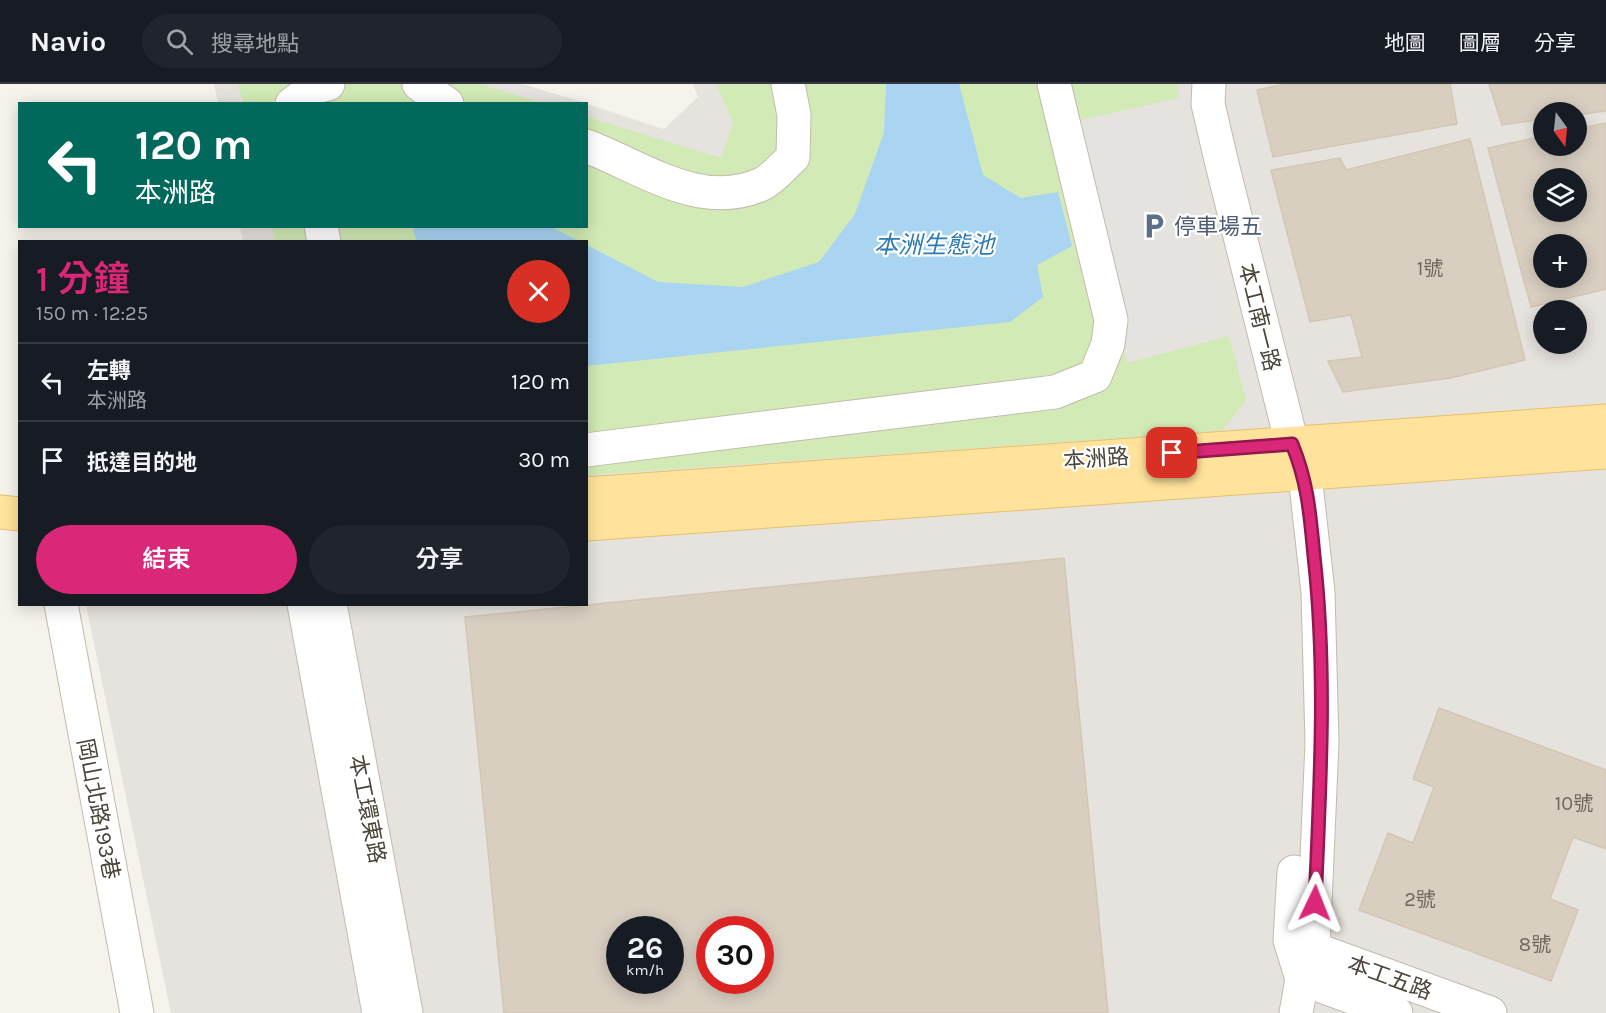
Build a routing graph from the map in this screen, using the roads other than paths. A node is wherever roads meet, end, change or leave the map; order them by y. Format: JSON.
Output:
{"nodes":[{"id":1,"x":328,"y":84,"type":"edge"},
{"id":2,"x":419,"y":84,"type":"edge"},
{"id":3,"x":788,"y":84,"type":"edge"},
{"id":4,"x":1054,"y":84,"type":"edge"},
{"id":5,"x":1209,"y":84,"type":"edge"},
{"id":6,"x":295,"y":102,"type":"edge"},
{"id":7,"x":444,"y":102,"type":"edge"},
{"id":8,"x":588,"y":148,"type":"edge"},
{"id":9,"x":1606,"y":421,"type":"edge"},
{"id":10,"x":1292,"y":444,"type":"junction"},
{"id":11,"x":588,"y":450,"type":"edge"},
{"id":12,"x":1606,"y":452,"type":"edge"},
{"id":13,"x":1295,"y":476,"type":"junction"},
{"id":14,"x":588,"y":494,"type":"edge"},
{"id":15,"x":0,"y":512,"type":"edge"},
{"id":16,"x":18,"y":514,"type":"edge"},
{"id":17,"x":588,"y":524,"type":"edge"},
{"id":18,"x":61,"y":606,"type":"edge"},
{"id":19,"x":304,"y":606,"type":"edge"},
{"id":20,"x":330,"y":606,"type":"edge"},
{"id":21,"x":1302,"y":944,"type":"junction"},
{"id":22,"x":1302,"y":979,"type":"junction"},
{"id":23,"x":137,"y":1013,"type":"edge"},
{"id":24,"x":379,"y":1013,"type":"edge"},
{"id":25,"x":406,"y":1013,"type":"edge"},
{"id":26,"x":1296,"y":1013,"type":"edge"},
{"id":27,"x":1396,"y":1013,"type":"edge"},
{"id":28,"x":1490,"y":1013,"type":"edge"}],
"edges":[{"from":1,"to":6,"type":"street"},
{"from":2,"to":7,"type":"street"},
{"from":3,"to":8,"type":"street"},
{"from":4,"to":11,"type":"street"},
{"from":5,"to":10,"type":"street","name":"本工南一路"},
{"from":9,"to":10,"type":"main road","name":"本洲路"},
{"from":10,"to":13,"type":"street"},
{"from":10,"to":14,"type":"main road","name":"本洲路"},
{"from":12,"to":13,"type":"main road","name":"本洲路"},
{"from":13,"to":17,"type":"main road","name":"本洲路"},
{"from":13,"to":21,"type":"street"},
{"from":15,"to":16,"type":"main road"},
{"from":18,"to":23,"type":"street","name":"岡山北路193巷"},
{"from":19,"to":24,"type":"street","name":"本工環東路"},
{"from":20,"to":25,"type":"street","name":"本工環東路"},
{"from":21,"to":22,"type":"street"},
{"from":21,"to":28,"type":"street","name":"本工五路"},
{"from":22,"to":26,"type":"street"},
{"from":22,"to":27,"type":"street","name":"本工五路"}]}
